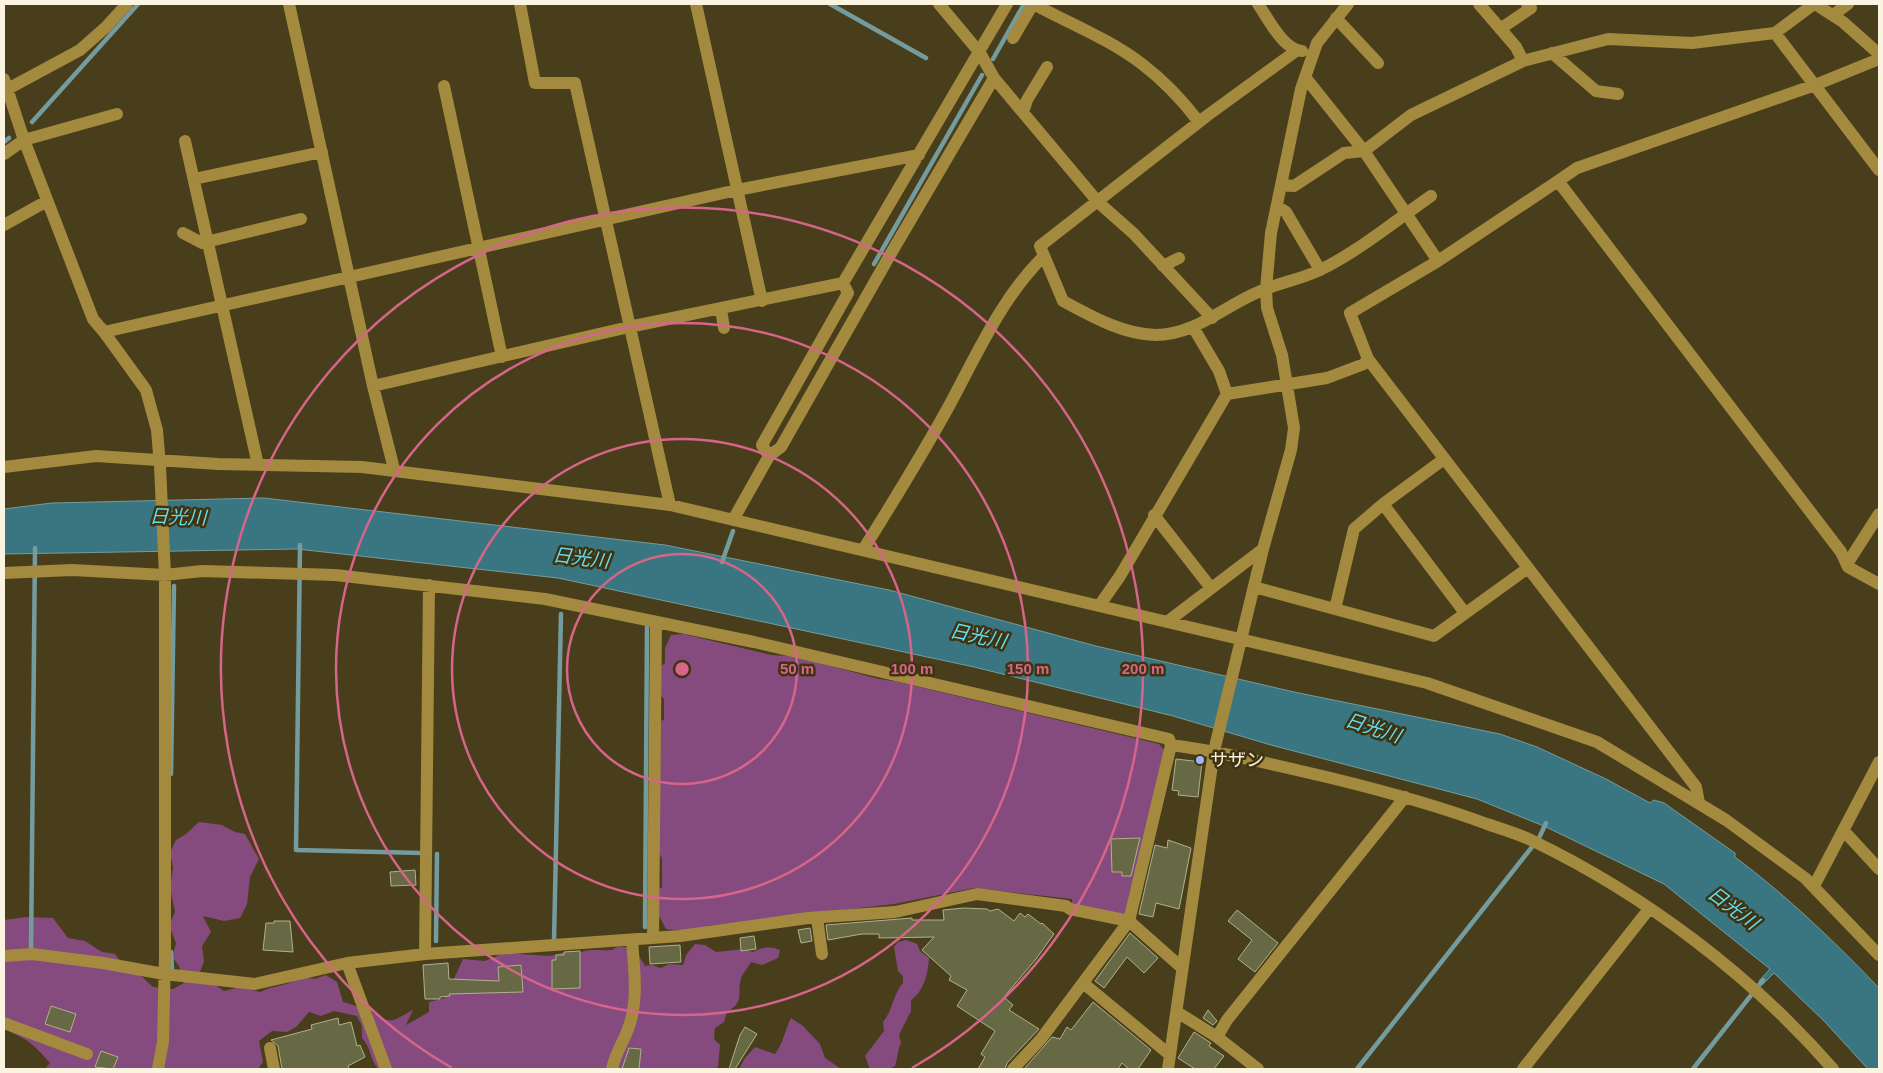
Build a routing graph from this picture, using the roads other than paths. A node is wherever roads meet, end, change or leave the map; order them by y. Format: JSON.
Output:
{"nodes":[{"id":1,"x":128,"y":4,"type":"edge"},
{"id":2,"x":289,"y":4,"type":"edge"},
{"id":3,"x":520,"y":4,"type":"edge"},
{"id":4,"x":696,"y":4,"type":"edge"},
{"id":5,"x":939,"y":4,"type":"edge"},
{"id":6,"x":1008,"y":4,"type":"edge"},
{"id":7,"x":1033,"y":4,"type":"edge"},
{"id":8,"x":1258,"y":4,"type":"edge"},
{"id":9,"x":1348,"y":4,"type":"edge"},
{"id":10,"x":1478,"y":4,"type":"edge"},
{"id":11,"x":1527,"y":4,"type":"edge"},
{"id":12,"x":1815,"y":4,"type":"edge"},
{"id":13,"x":1848,"y":4,"type":"edge"},
{"id":14,"x":1832,"y":15,"type":"junction"},
{"id":15,"x":1336,"y":18,"type":"junction"},
{"id":16,"x":1500,"y":29,"type":"junction"},
{"id":17,"x":1775,"y":33,"type":"junction"},
{"id":18,"x":1013,"y":38,"type":"dead end"},
{"id":19,"x":1296,"y":51,"type":"junction"},
{"id":20,"x":1314,"y":52,"type":"junction"},
{"id":21,"x":980,"y":53,"type":"junction"},
{"id":22,"x":1552,"y":53,"type":"junction"},
{"id":23,"x":1879,"y":54,"type":"edge"},
{"id":24,"x":1879,"y":59,"type":"edge"},
{"id":25,"x":1523,"y":61,"type":"junction"},
{"id":26,"x":1378,"y":62,"type":"dead end"},
{"id":27,"x":1047,"y":66,"type":"dead end"},
{"id":28,"x":1305,"y":77,"type":"junction"},
{"id":29,"x":994,"y":78,"type":"junction"},
{"id":30,"x":1815,"y":85,"type":"junction"},
{"id":31,"x":444,"y":86,"type":"dead end"},
{"id":32,"x":5,"y":87,"type":"edge"},
{"id":33,"x":1618,"y":94,"type":"dead end"},
{"id":34,"x":1023,"y":112,"type":"junction"},
{"id":35,"x":117,"y":114,"type":"dead end"},
{"id":36,"x":1199,"y":122,"type":"junction"},
{"id":37,"x":24,"y":140,"type":"junction"},
{"id":38,"x":185,"y":141,"type":"dead end"},
{"id":39,"x":1364,"y":151,"type":"junction"},
{"id":40,"x":322,"y":152,"type":"junction"},
{"id":41,"x":4,"y":154,"type":"edge"},
{"id":42,"x":919,"y":155,"type":"junction"},
{"id":43,"x":1879,"y":170,"type":"edge"},
{"id":44,"x":194,"y":179,"type":"junction"},
{"id":45,"x":1558,"y":181,"type":"junction"},
{"id":46,"x":1282,"y":185,"type":"junction"},
{"id":47,"x":737,"y":190,"type":"junction"},
{"id":48,"x":1431,"y":196,"type":"dead end"},
{"id":49,"x":47,"y":202,"type":"junction"},
{"id":50,"x":1098,"y":202,"type":"junction"},
{"id":51,"x":1277,"y":206,"type":"junction"},
{"id":52,"x":1405,"y":214,"type":"junction"},
{"id":53,"x":301,"y":219,"type":"dead end"},
{"id":54,"x":606,"y":220,"type":"junction"},
{"id":55,"x":4,"y":225,"type":"edge"},
{"id":56,"x":183,"y":233,"type":"dead end"},
{"id":57,"x":208,"y":242,"type":"junction"},
{"id":58,"x":479,"y":248,"type":"junction"},
{"id":59,"x":1044,"y":256,"type":"junction"},
{"id":60,"x":1179,"y":258,"type":"dead end"},
{"id":61,"x":1438,"y":261,"type":"junction"},
{"id":62,"x":1163,"y":266,"type":"junction"},
{"id":63,"x":1320,"y":270,"type":"junction"},
{"id":64,"x":349,"y":277,"type":"junction"},
{"id":65,"x":843,"y":283,"type":"junction"},
{"id":66,"x":1266,"y":289,"type":"junction"},
{"id":67,"x":762,"y":301,"type":"junction"},
{"id":68,"x":222,"y":306,"type":"junction"},
{"id":69,"x":721,"y":309,"type":"junction"},
{"id":70,"x":1212,"y":318,"type":"junction"},
{"id":71,"x":629,"y":327,"type":"junction"},
{"id":72,"x":1193,"y":327,"type":"junction"},
{"id":73,"x":724,"y":328,"type":"dead end"},
{"id":74,"x":104,"y":332,"type":"junction"},
{"id":75,"x":502,"y":357,"type":"junction"},
{"id":76,"x":1368,"y":359,"type":"junction"},
{"id":77,"x":1288,"y":385,"type":"junction"},
{"id":78,"x":373,"y":386,"type":"junction"},
{"id":79,"x":1227,"y":394,"type":"junction"},
{"id":80,"x":769,"y":456,"type":"junction"},
{"id":81,"x":1444,"y":459,"type":"junction"},
{"id":82,"x":160,"y":463,"type":"junction"},
{"id":83,"x":258,"y":465,"type":"junction"},
{"id":84,"x":4,"y":467,"type":"edge"},
{"id":85,"x":394,"y":469,"type":"junction"},
{"id":86,"x":1383,"y":504,"type":"junction"},
{"id":87,"x":670,"y":505,"type":"junction"},
{"id":88,"x":1879,"y":514,"type":"edge"},
{"id":89,"x":1154,"y":515,"type":"junction"},
{"id":90,"x":733,"y":520,"type":"junction"},
{"id":91,"x":1263,"y":549,"type":"junction"},
{"id":92,"x":864,"y":550,"type":"junction"},
{"id":93,"x":1847,"y":564,"type":"junction"},
{"id":94,"x":1528,"y":568,"type":"junction"},
{"id":95,"x":165,"y":572,"type":"junction"},
{"id":96,"x":4,"y":573,"type":"edge"},
{"id":97,"x":1879,"y":584,"type":"edge"},
{"id":98,"x":429,"y":585,"type":"junction"},
{"id":99,"x":1254,"y":587,"type":"junction"},
{"id":100,"x":1211,"y":588,"type":"junction"},
{"id":101,"x":1099,"y":606,"type":"junction"},
{"id":102,"x":1335,"y":609,"type":"junction"},
{"id":103,"x":1466,"y":613,"type":"junction"},
{"id":104,"x":656,"y":622,"type":"junction"},
{"id":105,"x":1167,"y":622,"type":"junction"},
{"id":106,"x":1241,"y":639,"type":"junction"},
{"id":107,"x":1171,"y":745,"type":"junction"},
{"id":108,"x":1214,"y":751,"type":"junction"},
{"id":109,"x":1879,"y":762,"type":"edge"},
{"id":110,"x":1405,"y":797,"type":"junction"},
{"id":111,"x":1699,"y":804,"type":"junction"},
{"id":112,"x":1844,"y":831,"type":"junction"},
{"id":113,"x":1879,"y":869,"type":"edge"},
{"id":114,"x":1814,"y":886,"type":"junction"},
{"id":115,"x":1649,"y":909,"type":"junction"},
{"id":116,"x":817,"y":918,"type":"junction"},
{"id":117,"x":1128,"y":921,"type":"junction"},
{"id":118,"x":653,"y":938,"type":"junction"},
{"id":119,"x":632,"y":940,"type":"junction"},
{"id":120,"x":425,"y":954,"type":"junction"},
{"id":121,"x":822,"y":954,"type":"dead end"},
{"id":122,"x":1879,"y":955,"type":"edge"},
{"id":123,"x":4,"y":956,"type":"edge"},
{"id":124,"x":347,"y":963,"type":"junction"},
{"id":125,"x":1181,"y":967,"type":"junction"},
{"id":126,"x":164,"y":974,"type":"junction"},
{"id":127,"x":1083,"y":983,"type":"junction"},
{"id":128,"x":1177,"y":1012,"type":"junction"},
{"id":129,"x":4,"y":1023,"type":"edge"},
{"id":130,"x":1217,"y":1038,"type":"junction"},
{"id":131,"x":270,"y":1048,"type":"dead end"},
{"id":132,"x":87,"y":1054,"type":"dead end"},
{"id":133,"x":1170,"y":1055,"type":"junction"},
{"id":134,"x":158,"y":1069,"type":"edge"},
{"id":135,"x":274,"y":1069,"type":"edge"},
{"id":136,"x":386,"y":1069,"type":"edge"},
{"id":137,"x":612,"y":1069,"type":"edge"},
{"id":138,"x":1013,"y":1069,"type":"edge"},
{"id":139,"x":1168,"y":1069,"type":"edge"},
{"id":140,"x":1258,"y":1069,"type":"edge"},
{"id":141,"x":1523,"y":1069,"type":"edge"},
{"id":142,"x":1833,"y":1069,"type":"edge"}],
"edges":[{"from":1,"to":32,"type":"street"},
{"from":2,"to":40,"type":"street"},
{"from":3,"to":54,"type":"street"},
{"from":4,"to":47,"type":"street"},
{"from":5,"to":21,"type":"street"},
{"from":6,"to":21,"type":"street"},
{"from":7,"to":18,"type":"street"},
{"from":7,"to":36,"type":"street"},
{"from":8,"to":19,"type":"street"},
{"from":9,"to":15,"type":"street"},
{"from":10,"to":16,"type":"street"},
{"from":11,"to":16,"type":"street"},
{"from":12,"to":14,"type":"street"},
{"from":12,"to":17,"type":"street"},
{"from":13,"to":14,"type":"street"},
{"from":14,"to":23,"type":"street"},
{"from":15,"to":20,"type":"street"},
{"from":15,"to":26,"type":"street"},
{"from":16,"to":25,"type":"street"},
{"from":17,"to":22,"type":"street"},
{"from":17,"to":30,"type":"street"},
{"from":19,"to":20,"type":"street"},
{"from":19,"to":36,"type":"street"},
{"from":20,"to":28,"type":"street"},
{"from":21,"to":29,"type":"street"},
{"from":21,"to":42,"type":"street"},
{"from":22,"to":25,"type":"street"},
{"from":22,"to":33,"type":"street"},
{"from":24,"to":30,"type":"street"},
{"from":25,"to":39,"type":"street"},
{"from":27,"to":34,"type":"street"},
{"from":28,"to":39,"type":"street"},
{"from":28,"to":46,"type":"street"},
{"from":29,"to":34,"type":"street"},
{"from":29,"to":80,"type":"street"},
{"from":30,"to":43,"type":"street"},
{"from":30,"to":45,"type":"street"},
{"from":31,"to":58,"type":"street"},
{"from":32,"to":37,"type":"street"},
{"from":34,"to":50,"type":"street"},
{"from":35,"to":37,"type":"street"},
{"from":36,"to":50,"type":"street"},
{"from":37,"to":41,"type":"street"},
{"from":37,"to":49,"type":"street"},
{"from":38,"to":44,"type":"street"},
{"from":39,"to":46,"type":"street"},
{"from":39,"to":52,"type":"street"},
{"from":40,"to":44,"type":"street"},
{"from":40,"to":64,"type":"street"},
{"from":42,"to":47,"type":"street"},
{"from":42,"to":65,"type":"street"},
{"from":44,"to":57,"type":"street"},
{"from":45,"to":61,"type":"street"},
{"from":45,"to":93,"type":"street"},
{"from":46,"to":51,"type":"street"},
{"from":47,"to":54,"type":"street"},
{"from":47,"to":67,"type":"street"},
{"from":48,"to":52,"type":"street"},
{"from":49,"to":55,"type":"street"},
{"from":49,"to":74,"type":"street"},
{"from":50,"to":59,"type":"street"},
{"from":50,"to":62,"type":"street"},
{"from":51,"to":63,"type":"street"},
{"from":51,"to":66,"type":"street"},
{"from":52,"to":61,"type":"street"},
{"from":52,"to":63,"type":"street"},
{"from":53,"to":57,"type":"street"},
{"from":54,"to":58,"type":"street"},
{"from":54,"to":71,"type":"street"},
{"from":56,"to":57,"type":"street"},
{"from":57,"to":68,"type":"street"},
{"from":58,"to":64,"type":"street"},
{"from":58,"to":75,"type":"street"},
{"from":59,"to":72,"type":"street"},
{"from":59,"to":92,"type":"street"},
{"from":60,"to":62,"type":"street"},
{"from":61,"to":76,"type":"street"},
{"from":62,"to":70,"type":"street"},
{"from":63,"to":66,"type":"street"},
{"from":64,"to":68,"type":"street"},
{"from":64,"to":78,"type":"street"},
{"from":65,"to":67,"type":"street"},
{"from":65,"to":80,"type":"street"},
{"from":66,"to":70,"type":"street"},
{"from":66,"to":77,"type":"street"},
{"from":67,"to":69,"type":"street"},
{"from":68,"to":74,"type":"street"},
{"from":68,"to":83,"type":"street"},
{"from":69,"to":71,"type":"street"},
{"from":69,"to":73,"type":"street"},
{"from":70,"to":72,"type":"street"},
{"from":71,"to":75,"type":"street"},
{"from":71,"to":87,"type":"street"},
{"from":72,"to":79,"type":"street"},
{"from":74,"to":82,"type":"street"},
{"from":75,"to":78,"type":"street"},
{"from":76,"to":77,"type":"street"},
{"from":76,"to":81,"type":"street"},
{"from":77,"to":79,"type":"street"},
{"from":77,"to":91,"type":"street"},
{"from":78,"to":85,"type":"street"},
{"from":79,"to":89,"type":"street"},
{"from":80,"to":90,"type":"street"},
{"from":81,"to":86,"type":"street"},
{"from":81,"to":94,"type":"street"},
{"from":82,"to":83,"type":"street"},
{"from":82,"to":84,"type":"street"},
{"from":82,"to":95,"type":"street"},
{"from":83,"to":85,"type":"street"},
{"from":85,"to":87,"type":"street"},
{"from":86,"to":102,"type":"street"},
{"from":86,"to":103,"type":"street"},
{"from":87,"to":90,"type":"street"},
{"from":88,"to":93,"type":"street"},
{"from":89,"to":100,"type":"street"},
{"from":89,"to":101,"type":"street"},
{"from":90,"to":92,"type":"street"},
{"from":91,"to":99,"type":"street"},
{"from":91,"to":100,"type":"street"},
{"from":92,"to":101,"type":"street"},
{"from":93,"to":97,"type":"street"},
{"from":94,"to":103,"type":"street"},
{"from":94,"to":111,"type":"street"},
{"from":95,"to":96,"type":"street"},
{"from":95,"to":98,"type":"street"},
{"from":95,"to":126,"type":"street"},
{"from":98,"to":104,"type":"street"},
{"from":98,"to":120,"type":"street"},
{"from":99,"to":102,"type":"street"},
{"from":99,"to":106,"type":"street"},
{"from":100,"to":105,"type":"street"},
{"from":101,"to":105,"type":"street"},
{"from":102,"to":103,"type":"street"},
{"from":104,"to":107,"type":"street"},
{"from":104,"to":118,"type":"street"},
{"from":105,"to":106,"type":"street"},
{"from":106,"to":108,"type":"street"},
{"from":106,"to":111,"type":"street"},
{"from":107,"to":108,"type":"street"},
{"from":107,"to":117,"type":"street"},
{"from":108,"to":110,"type":"street"},
{"from":108,"to":125,"type":"street"},
{"from":109,"to":112,"type":"street"},
{"from":110,"to":115,"type":"street"},
{"from":110,"to":130,"type":"street"},
{"from":111,"to":114,"type":"street"},
{"from":112,"to":113,"type":"street"},
{"from":112,"to":114,"type":"street"},
{"from":114,"to":122,"type":"street"},
{"from":115,"to":141,"type":"street"},
{"from":115,"to":142,"type":"street"},
{"from":116,"to":117,"type":"street"},
{"from":116,"to":118,"type":"street"},
{"from":116,"to":121,"type":"street"},
{"from":117,"to":125,"type":"street"},
{"from":117,"to":127,"type":"street"},
{"from":118,"to":119,"type":"street"},
{"from":119,"to":120,"type":"street"},
{"from":119,"to":137,"type":"street"},
{"from":120,"to":124,"type":"street"},
{"from":123,"to":126,"type":"street"},
{"from":124,"to":126,"type":"street"},
{"from":124,"to":136,"type":"street"},
{"from":125,"to":128,"type":"street"},
{"from":126,"to":134,"type":"street"},
{"from":127,"to":133,"type":"street"},
{"from":127,"to":138,"type":"street"},
{"from":128,"to":130,"type":"street"},
{"from":128,"to":133,"type":"street"},
{"from":129,"to":132,"type":"street"},
{"from":130,"to":140,"type":"street"},
{"from":131,"to":135,"type":"street"},
{"from":133,"to":139,"type":"street"}]}
